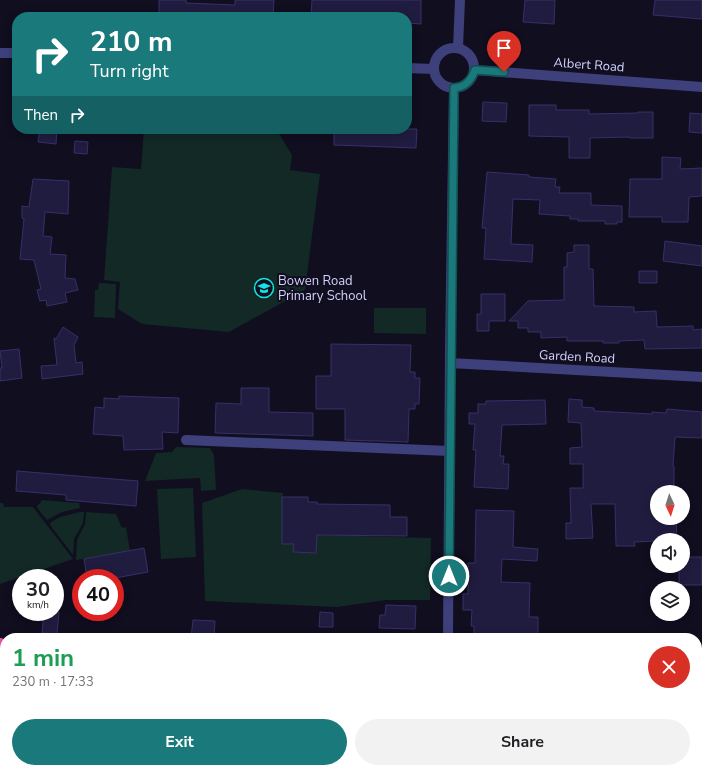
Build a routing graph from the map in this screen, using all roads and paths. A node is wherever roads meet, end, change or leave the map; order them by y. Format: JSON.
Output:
{"nodes":[{"id":1,"x":460,"y":0,"type":"edge"},
{"id":2,"x":458,"y":48,"type":"junction"},
{"id":3,"x":0,"y":53,"type":"edge"},
{"id":4,"x":12,"y":53,"type":"edge"},
{"id":5,"x":412,"y":68,"type":"edge"},
{"id":6,"x":433,"y":69,"type":"junction"},
{"id":7,"x":475,"y":70,"type":"junction"},
{"id":8,"x":702,"y":87,"type":"edge"},
{"id":9,"x":454,"y":88,"type":"junction"},
{"id":10,"x":450,"y":363,"type":"junction"},
{"id":11,"x":702,"y":377,"type":"edge"},
{"id":12,"x":186,"y":440,"type":"dead end"},
{"id":13,"x":449,"y":451,"type":"junction"},
{"id":14,"x":448,"y":633,"type":"edge"}],
"edges":[{"from":1,"to":2,"type":"street"},
{"from":2,"to":6,"type":"street"},
{"from":2,"to":7,"type":"street"},
{"from":3,"to":4,"type":"street"},
{"from":5,"to":6,"type":"street"},
{"from":6,"to":9,"type":"street"},
{"from":7,"to":8,"type":"street","name":"Albert Road"},
{"from":7,"to":9,"type":"street"},
{"from":9,"to":10,"type":"street"},
{"from":10,"to":11,"type":"street","name":"Garden Road"},
{"from":10,"to":13,"type":"street"},
{"from":12,"to":13,"type":"street"},
{"from":13,"to":14,"type":"street"}]}
